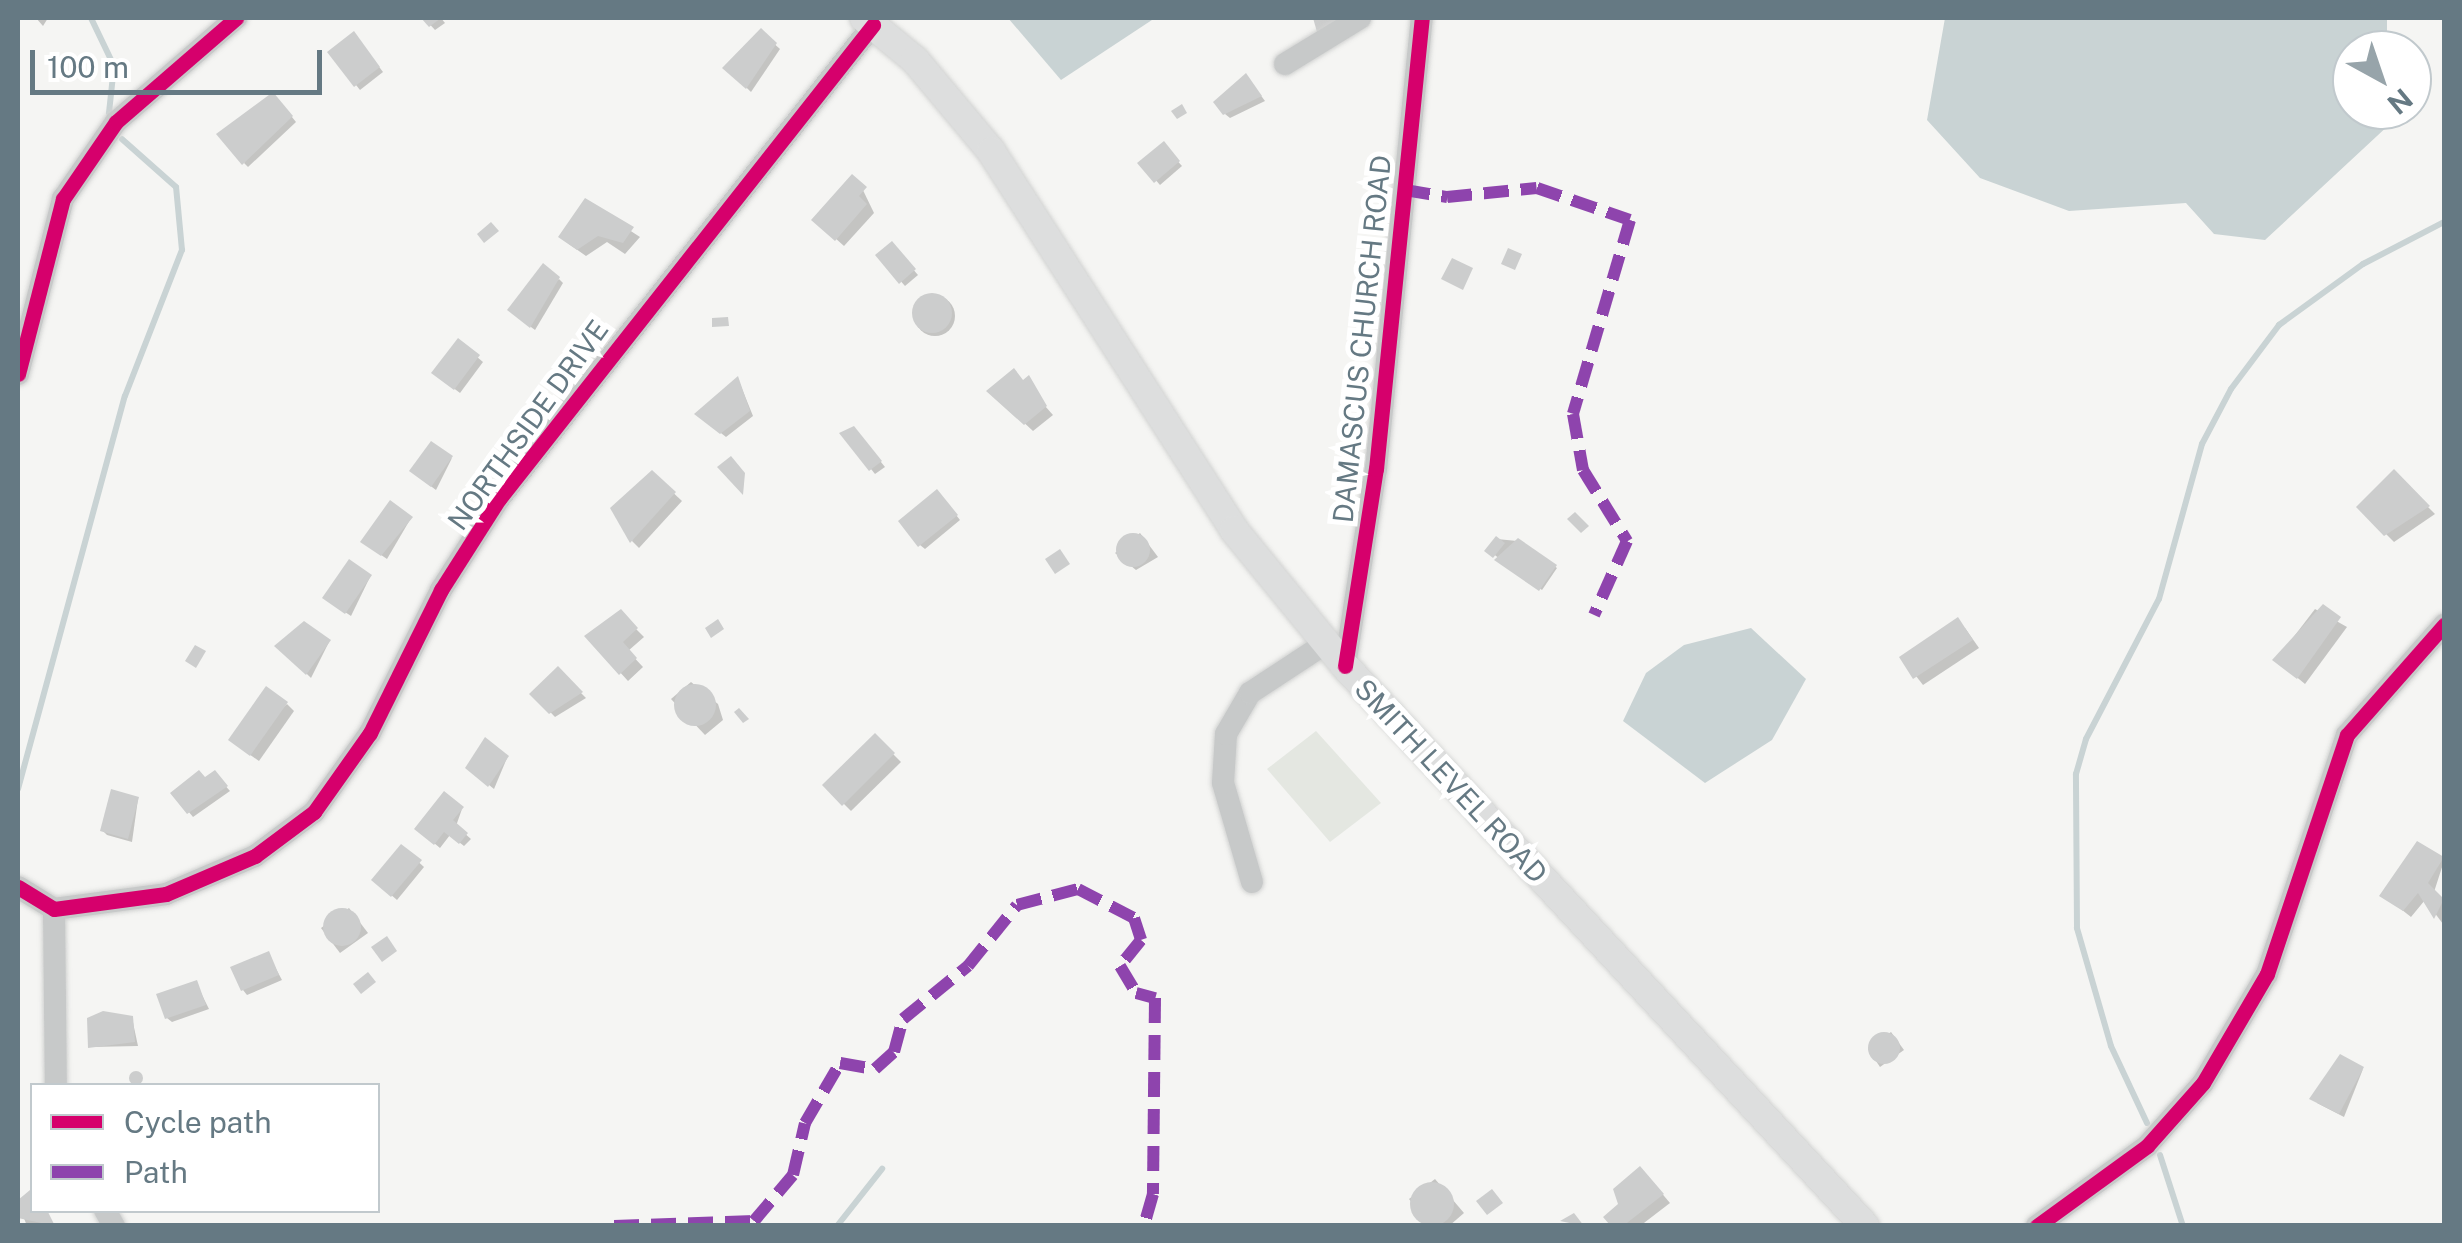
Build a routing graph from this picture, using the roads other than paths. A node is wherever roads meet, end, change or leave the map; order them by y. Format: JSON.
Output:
{"nodes":[{"id":1,"x":236,"y":18,"type":"edge"},
{"id":2,"x":1360,"y":18,"type":"edge"},
{"id":3,"x":1422,"y":18,"type":"edge"},
{"id":4,"x":869,"y":21,"type":"edge"},
{"id":5,"x":1285,"y":64,"type":"dead end"},
{"id":6,"x":18,"y":374,"type":"edge"},
{"id":7,"x":2444,"y":625,"type":"edge"},
{"id":8,"x":1326,"y":642,"type":"junction"},
{"id":9,"x":1345,"y":666,"type":"junction"},
{"id":10,"x":1252,"y":882,"type":"dead end"},
{"id":11,"x":18,"y":888,"type":"edge"},
{"id":12,"x":54,"y":910,"type":"junction"},
{"id":13,"x":56,"y":1083,"type":"edge"},
{"id":14,"x":1865,"y":1226,"type":"edge"},
{"id":15,"x":2036,"y":1226,"type":"edge"}],
"edges":[{"from":1,"to":6,"type":"street"},
{"from":2,"to":5,"type":"street"},
{"from":3,"to":9,"type":"street","name":"DAMASCUS CHURCH ROAD"},
{"from":4,"to":8,"type":"main road","name":"SMITH LEVEL ROAD"},
{"from":4,"to":12,"type":"street","name":"NORTHSIDE DRIVE"},
{"from":7,"to":15,"type":"street"},
{"from":8,"to":9,"type":"main road","name":"SMITH LEVEL ROAD"},
{"from":8,"to":10,"type":"street"},
{"from":9,"to":14,"type":"main road","name":"SMITH LEVEL ROAD"},
{"from":11,"to":12,"type":"street"},
{"from":12,"to":13,"type":"street"}]}
